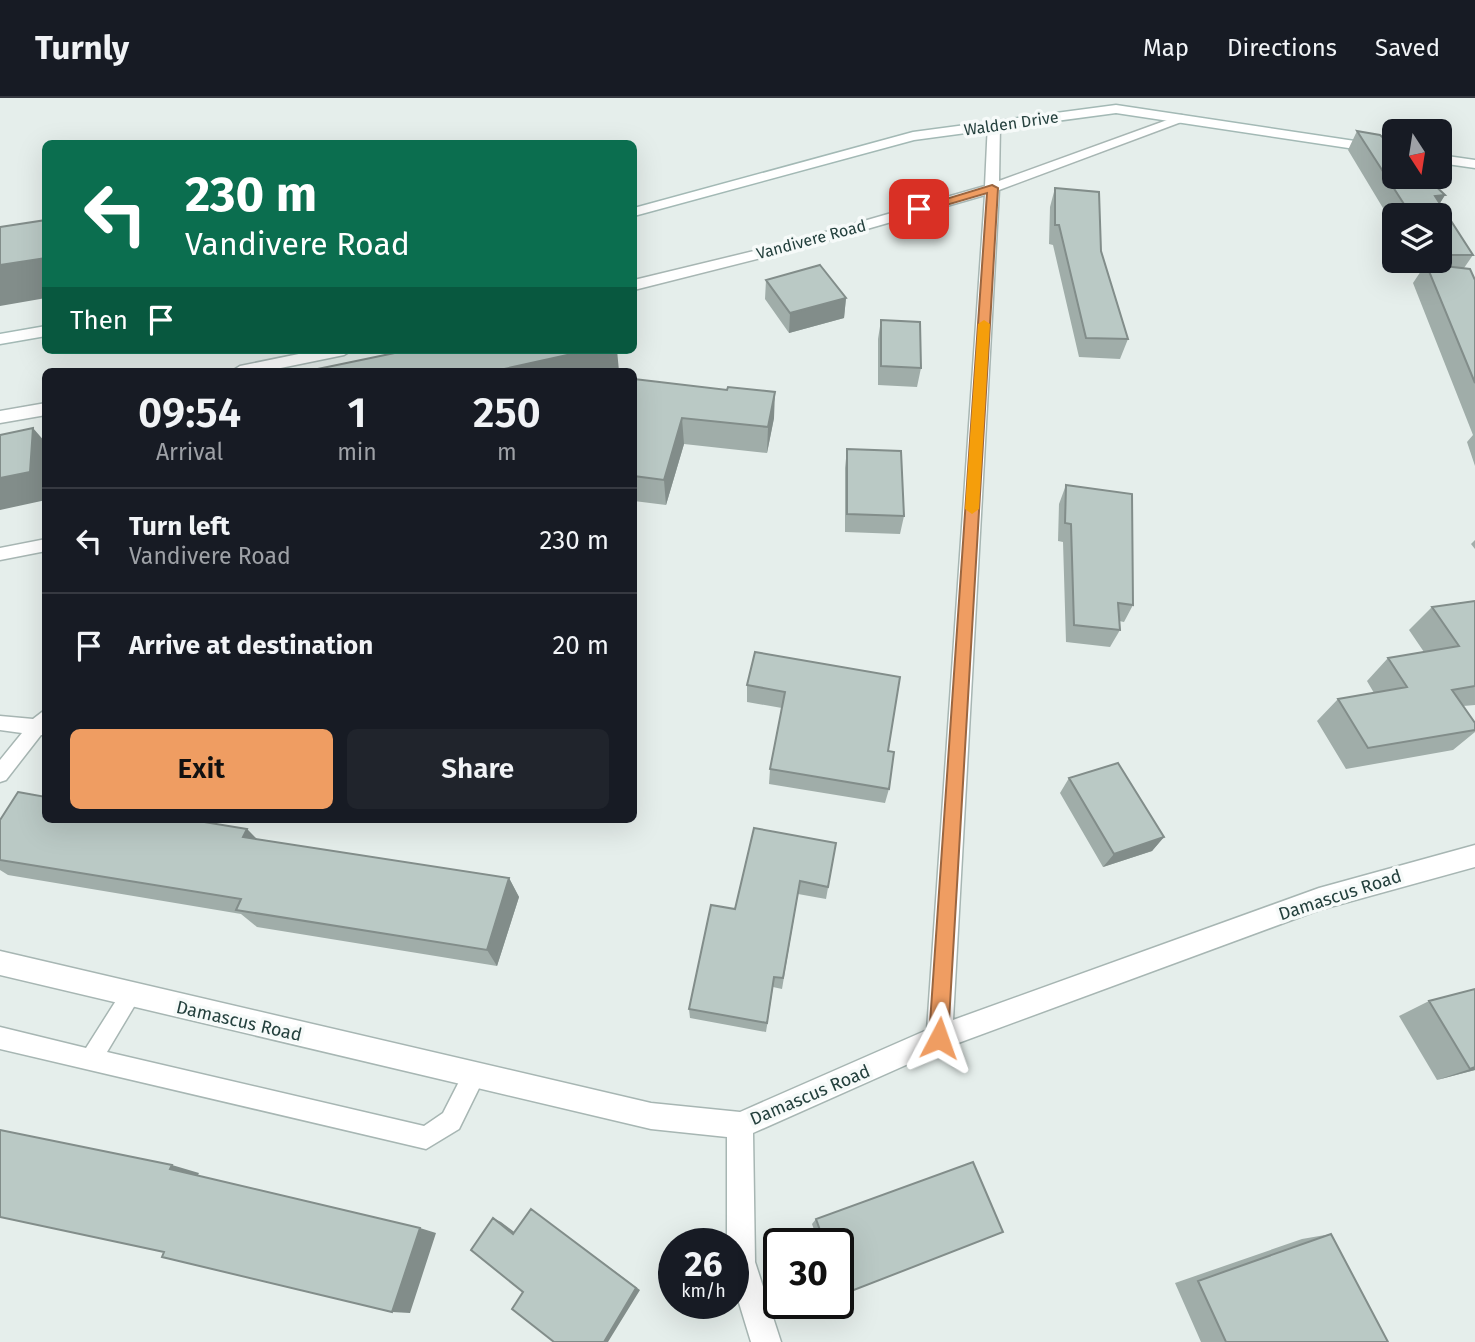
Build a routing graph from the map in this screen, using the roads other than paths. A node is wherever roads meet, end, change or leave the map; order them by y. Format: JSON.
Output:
{"nodes":[{"id":1,"x":1186,"y":118,"type":"junction"},
{"id":2,"x":993,"y":125,"type":"junction"},
{"id":3,"x":1382,"y":149,"type":"edge"},
{"id":4,"x":1452,"y":161,"type":"edge"},
{"id":5,"x":1475,"y":164,"type":"edge"},
{"id":6,"x":992,"y":188,"type":"junction"},
{"id":7,"x":637,"y":211,"type":"edge"},
{"id":8,"x":637,"y":284,"type":"edge"},
{"id":9,"x":42,"y":332,"type":"edge"},
{"id":10,"x":0,"y":339,"type":"edge"},
{"id":11,"x":324,"y":354,"type":"edge"},
{"id":12,"x":255,"y":368,"type":"edge"},
{"id":13,"x":42,"y":410,"type":"edge"},
{"id":14,"x":0,"y":417,"type":"edge"},
{"id":15,"x":42,"y":546,"type":"edge"},
{"id":16,"x":0,"y":554,"type":"edge"},
{"id":17,"x":0,"y":723,"type":"edge"},
{"id":18,"x":42,"y":724,"type":"edge"},
{"id":19,"x":42,"y":726,"type":"edge"},
{"id":20,"x":0,"y":774,"type":"edge"},
{"id":21,"x":1475,"y":856,"type":"edge"},
{"id":22,"x":0,"y":963,"type":"edge"},
{"id":23,"x":131,"y":995,"type":"junction"},
{"id":24,"x":0,"y":1038,"type":"edge"},
{"id":25,"x":939,"y":1038,"type":"junction"},
{"id":26,"x":91,"y":1059,"type":"junction"},
{"id":27,"x":474,"y":1076,"type":"junction"},
{"id":28,"x":740,"y":1125,"type":"junction"},
{"id":29,"x":766,"y":1342,"type":"edge"}],
"edges":[{"from":1,"to":2,"type":"street","name":"Walden Drive"},
{"from":1,"to":3,"type":"street","name":"Walden Drive"},
{"from":1,"to":6,"type":"street","name":"Vandivere Road"},
{"from":2,"to":6,"type":"street"},
{"from":2,"to":7,"type":"street","name":"Walden Drive"},
{"from":4,"to":5,"type":"street"},
{"from":6,"to":8,"type":"street","name":"Vandivere Road"},
{"from":6,"to":25,"type":"street"},
{"from":9,"to":10,"type":"street"},
{"from":11,"to":12,"type":"street"},
{"from":13,"to":14,"type":"street"},
{"from":15,"to":16,"type":"lane"},
{"from":17,"to":18,"type":"lane"},
{"from":19,"to":20,"type":"lane"},
{"from":21,"to":25,"type":"street","name":"Damascus Road"},
{"from":22,"to":23,"type":"street","name":"Damascus Road"},
{"from":23,"to":26,"type":"lane"},
{"from":23,"to":27,"type":"street","name":"Damascus Road"},
{"from":24,"to":26,"type":"lane"},
{"from":25,"to":28,"type":"street","name":"Damascus Road"},
{"from":26,"to":27,"type":"lane"},
{"from":27,"to":28,"type":"street","name":"Damascus Road"},
{"from":28,"to":29,"type":"street"}]}
